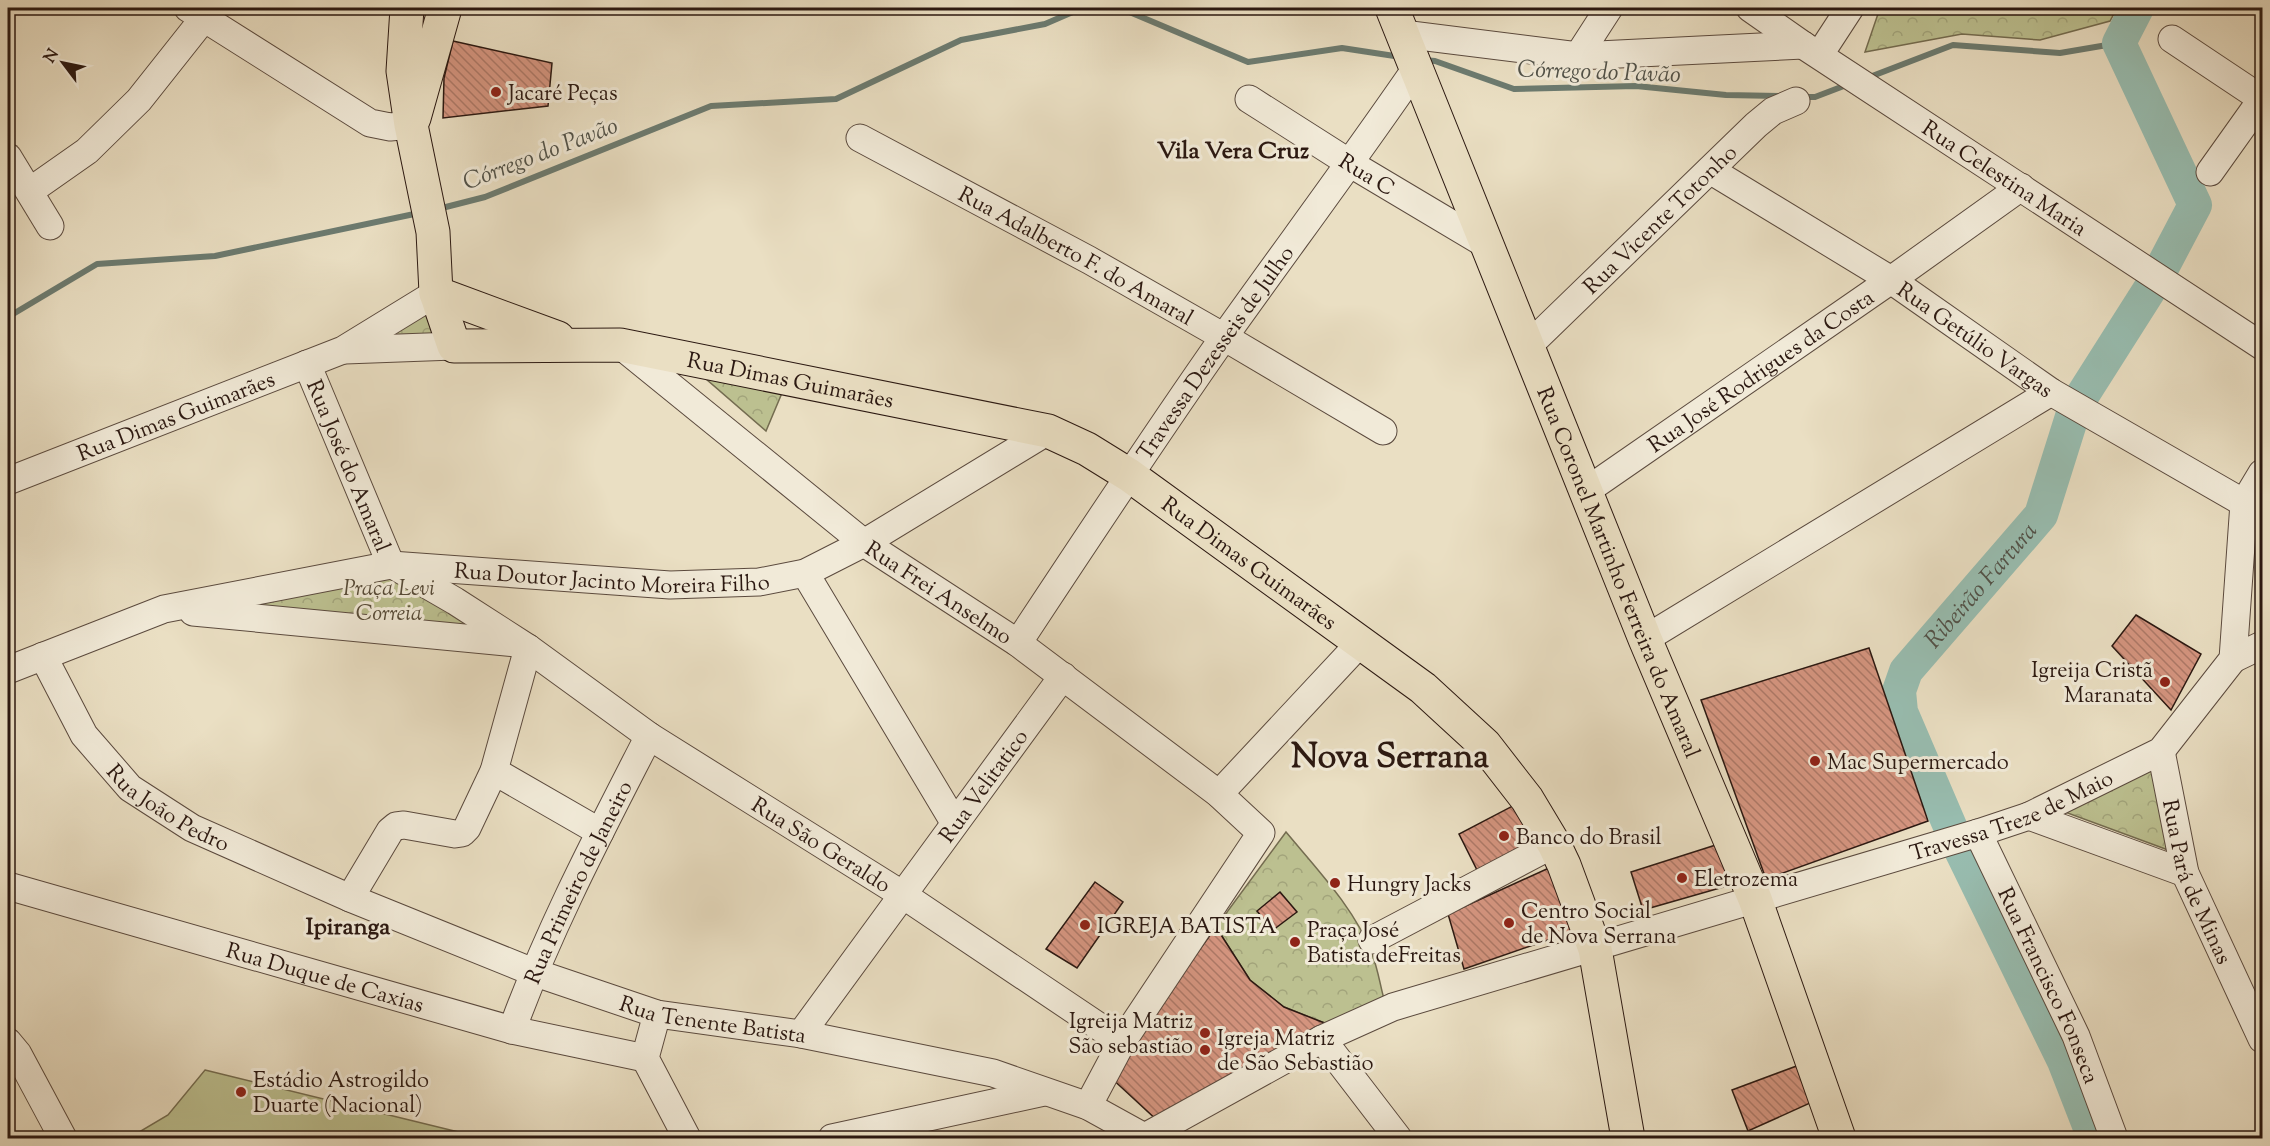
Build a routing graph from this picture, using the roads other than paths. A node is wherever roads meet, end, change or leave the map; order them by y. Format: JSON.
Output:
{"nodes":[{"id":1,"x":407,"y":8,"type":"edge"},
{"id":2,"x":445,"y":8,"type":"edge"},
{"id":3,"x":1610,"y":8,"type":"edge"},
{"id":4,"x":1750,"y":8,"type":"edge"},
{"id":5,"x":1850,"y":8,"type":"edge"},
{"id":6,"x":196,"y":13,"type":"edge"},
{"id":7,"x":1399,"y":26,"type":"edge"},
{"id":8,"x":2172,"y":39,"type":"dead end"},
{"id":9,"x":1814,"y":51,"type":"junction"},
{"id":10,"x":1578,"y":56,"type":"junction"},
{"id":11,"x":1416,"y":66,"type":"junction"},
{"id":12,"x":1249,"y":99,"type":"dead end"},
{"id":13,"x":2262,"y":99,"type":"edge"},
{"id":14,"x":1796,"y":101,"type":"dead end"},
{"id":15,"x":411,"y":125,"type":"junction"},
{"id":16,"x":860,"y":138,"type":"dead end"},
{"id":17,"x":8,"y":157,"type":"edge"},
{"id":18,"x":1351,"y":164,"type":"junction"},
{"id":19,"x":1710,"y":170,"type":"junction"},
{"id":20,"x":2210,"y":172,"type":"dead end"},
{"id":21,"x":2021,"y":187,"type":"junction"},
{"id":22,"x":30,"y":191,"type":"junction"},
{"id":23,"x":50,"y":226,"type":"dead end"},
{"id":24,"x":1487,"y":245,"type":"junction"},
{"id":25,"x":1891,"y":280,"type":"junction"},
{"id":26,"x":436,"y":293,"type":"junction"},
{"id":27,"x":1224,"y":337,"type":"junction"},
{"id":28,"x":574,"y":344,"type":"junction"},
{"id":29,"x":620,"y":345,"type":"junction"},
{"id":30,"x":454,"y":346,"type":"junction"},
{"id":31,"x":1528,"y":346,"type":"junction"},
{"id":32,"x":2262,"y":346,"type":"edge"},
{"id":33,"x":343,"y":350,"type":"junction"},
{"id":34,"x":307,"y":364,"type":"junction"},
{"id":35,"x":2057,"y":396,"type":"junction"},
{"id":36,"x":1048,"y":431,"type":"junction"},
{"id":37,"x":1383,"y":431,"type":"dead end"},
{"id":38,"x":2262,"y":473,"type":"edge"},
{"id":39,"x":1129,"y":475,"type":"junction"},
{"id":40,"x":8,"y":481,"type":"edge"},
{"id":41,"x":1586,"y":491,"type":"junction"},
{"id":42,"x":2244,"y":503,"type":"junction"},
{"id":43,"x":864,"y":543,"type":"junction"},
{"id":44,"x":391,"y":565,"type":"junction"},
{"id":45,"x":805,"y":573,"type":"junction"},
{"id":46,"x":164,"y":609,"type":"junction"},
{"id":47,"x":1645,"y":639,"type":"junction"},
{"id":48,"x":1018,"y":643,"type":"junction"},
{"id":49,"x":1360,"y":643,"type":"junction"},
{"id":50,"x":2262,"y":645,"type":"edge"},
{"id":51,"x":524,"y":646,"type":"junction"},
{"id":52,"x":43,"y":656,"type":"junction"},
{"id":53,"x":2234,"y":659,"type":"junction"},
{"id":54,"x":8,"y":670,"type":"edge"},
{"id":55,"x":1064,"y":676,"type":"junction"},
{"id":56,"x":649,"y":736,"type":"junction"},
{"id":57,"x":2161,"y":751,"type":"junction"},
{"id":58,"x":494,"y":771,"type":"junction"},
{"id":59,"x":1219,"y":794,"type":"junction"},
{"id":60,"x":2029,"y":816,"type":"junction"},
{"id":61,"x":954,"y":822,"type":"junction"},
{"id":62,"x":600,"y":832,"type":"junction"},
{"id":63,"x":1972,"y":835,"type":"junction"},
{"id":64,"x":1554,"y":844,"type":"junction"},
{"id":65,"x":2185,"y":873,"type":"junction"},
{"id":66,"x":8,"y":886,"type":"edge"},
{"id":67,"x":903,"y":895,"type":"junction"},
{"id":68,"x":350,"y":897,"type":"junction"},
{"id":69,"x":1755,"y":899,"type":"junction"},
{"id":70,"x":1372,"y":940,"type":"dead end"},
{"id":71,"x":1594,"y":949,"type":"junction"},
{"id":72,"x":533,"y":972,"type":"junction"},
{"id":73,"x":2256,"y":1007,"type":"edge"},
{"id":74,"x":657,"y":1014,"type":"junction"},
{"id":75,"x":512,"y":1030,"type":"junction"},
{"id":76,"x":801,"y":1034,"type":"junction"},
{"id":77,"x":1322,"y":1039,"type":"junction"},
{"id":78,"x":2262,"y":1040,"type":"edge"},
{"id":79,"x":8,"y":1042,"type":"edge"},
{"id":80,"x":1122,"y":1042,"type":"junction"},
{"id":81,"x":645,"y":1058,"type":"junction"},
{"id":82,"x":1045,"y":1091,"type":"junction"},
{"id":83,"x":1103,"y":1121,"type":"edge"},
{"id":84,"x":63,"y":1138,"type":"edge"},
{"id":85,"x":687,"y":1138,"type":"edge"},
{"id":86,"x":832,"y":1138,"type":"edge"},
{"id":87,"x":1144,"y":1138,"type":"edge"},
{"id":88,"x":1398,"y":1138,"type":"edge"},
{"id":89,"x":1628,"y":1138,"type":"edge"},
{"id":90,"x":1839,"y":1138,"type":"edge"},
{"id":91,"x":2114,"y":1138,"type":"edge"}],
"edges":[{"from":1,"to":15,"type":"main road"},
{"from":2,"to":15,"type":"main road"},
{"from":3,"to":10,"type":"street"},
{"from":4,"to":9,"type":"street","name":"Rua Celestina Maria"},
{"from":5,"to":9,"type":"street"},
{"from":6,"to":15,"type":"street"},
{"from":6,"to":22,"type":"street"},
{"from":7,"to":10,"type":"street"},
{"from":7,"to":11,"type":"main road","name":"Rua Coronel Martinho Ferreira do Amaral"},
{"from":8,"to":13,"type":"street"},
{"from":9,"to":10,"type":"street"},
{"from":9,"to":21,"type":"street","name":"Rua Celestina Maria"},
{"from":11,"to":18,"type":"street","name":"Travessa Dezesseis de Julho"},
{"from":11,"to":24,"type":"main road","name":"Rua Coronel Martinho Ferreira do Amaral"},
{"from":12,"to":18,"type":"street","name":"Rua C"},
{"from":13,"to":20,"type":"street"},
{"from":14,"to":19,"type":"street","name":"Rua Vicente Totonho"},
{"from":15,"to":26,"type":"main road"},
{"from":16,"to":27,"type":"street","name":"Rua Adalberto F. do Amaral"},
{"from":17,"to":22,"type":"street"},
{"from":18,"to":24,"type":"street","name":"Rua C"},
{"from":18,"to":27,"type":"street","name":"Travessa Dezesseis de Julho"},
{"from":19,"to":25,"type":"street","name":"Rua Getúlio Vargas"},
{"from":19,"to":31,"type":"street","name":"Rua Vicente Totonho"},
{"from":21,"to":25,"type":"street","name":"Rua José Rodrigues da Costa"},
{"from":21,"to":32,"type":"street","name":"Rua Celestina Maria"},
{"from":22,"to":23,"type":"street"},
{"from":24,"to":31,"type":"main road","name":"Rua Coronel Martinho Ferreira do Amaral"},
{"from":25,"to":35,"type":"street","name":"Rua Getúlio Vargas"},
{"from":25,"to":41,"type":"street","name":"Rua José Rodrigues da Costa"},
{"from":26,"to":28,"type":"main road","name":"Rua Dimas Guimarães"},
{"from":26,"to":30,"type":"main road"},
{"from":26,"to":33,"type":"street","name":"Rua Dimas Guimarães"},
{"from":27,"to":37,"type":"street","name":"Rua Adalberto F. do Amaral"},
{"from":27,"to":39,"type":"street","name":"Travessa Dezesseis de Julho"},
{"from":28,"to":29,"type":"main road","name":"Rua Dimas Guimarães"},
{"from":28,"to":30,"type":"main road","name":"Rua Dimas Guimarães"},
{"from":29,"to":36,"type":"main road","name":"Rua Dimas Guimarães"},
{"from":29,"to":43,"type":"street","name":"Rua Frei Anselmo"},
{"from":30,"to":33,"type":"street","name":"Rua Dimas Guimarães"},
{"from":31,"to":41,"type":"main road","name":"Rua Coronel Martinho Ferreira do Amaral"},
{"from":33,"to":34,"type":"street","name":"Rua Dimas Guimarães"},
{"from":34,"to":40,"type":"street","name":"Rua Dimas Guimarães"},
{"from":34,"to":44,"type":"street","name":"Rua José do Amaral"},
{"from":35,"to":42,"type":"street","name":"Rua Getúlio Vargas"},
{"from":35,"to":47,"type":"street"},
{"from":36,"to":39,"type":"main road","name":"Rua Dimas Guimarães"},
{"from":36,"to":43,"type":"street","name":"Rua Doutor Jacinto Moreira Filho"},
{"from":38,"to":42,"type":"street"},
{"from":39,"to":48,"type":"street","name":"Travessa Dezesseis de Julho"},
{"from":39,"to":49,"type":"main road","name":"Rua Dimas Guimarães"},
{"from":41,"to":47,"type":"main road","name":"Rua Coronel Martinho Ferreira do Amaral"},
{"from":42,"to":53,"type":"street"},
{"from":43,"to":45,"type":"street","name":"Rua Doutor Jacinto Moreira Filho"},
{"from":43,"to":48,"type":"street","name":"Rua Frei Anselmo"},
{"from":44,"to":45,"type":"street","name":"Rua Doutor Jacinto Moreira Filho"},
{"from":44,"to":46,"type":"street","name":"Rua Doutor Jacinto Moreira Filho"},
{"from":44,"to":51,"type":"street","name":"Rua São Geraldo"},
{"from":45,"to":61,"type":"street"},
{"from":46,"to":51,"type":"street"},
{"from":46,"to":52,"type":"street","name":"Rua Doutor Jacinto Moreira Filho"},
{"from":47,"to":69,"type":"main road","name":"Rua Coronel Martinho Ferreira do Amaral"},
{"from":48,"to":55,"type":"street","name":"Rua Frei Anselmo"},
{"from":49,"to":59,"type":"street"},
{"from":49,"to":64,"type":"main road","name":"Rua Dimas Guimarães"},
{"from":50,"to":53,"type":"street"},
{"from":51,"to":56,"type":"street","name":"Rua São Geraldo"},
{"from":51,"to":58,"type":"street"},
{"from":52,"to":54,"type":"street","name":"Rua Doutor Jacinto Moreira Filho"},
{"from":52,"to":68,"type":"street","name":"Rua João Pedro"},
{"from":53,"to":57,"type":"street","name":"Travessa Treze de Maio"},
{"from":55,"to":59,"type":"street","name":"Rua Frei Anselmo"},
{"from":55,"to":61,"type":"street","name":"Rua Velitatico"},
{"from":56,"to":62,"type":"street","name":"Rua Primeiro de Janeiro"},
{"from":56,"to":67,"type":"street","name":"Rua São Geraldo"},
{"from":57,"to":60,"type":"street","name":"Travessa Treze de Maio"},
{"from":57,"to":65,"type":"street","name":"Rua Pará de Minas"},
{"from":58,"to":62,"type":"street"},
{"from":58,"to":68,"type":"street"},
{"from":59,"to":80,"type":"street","name":"Rua Frei Anselmo"},
{"from":60,"to":63,"type":"street","name":"Travessa Treze de Maio"},
{"from":60,"to":65,"type":"street"},
{"from":61,"to":67,"type":"street","name":"Rua Velitatico"},
{"from":62,"to":72,"type":"street","name":"Rua Primeiro de Janeiro"},
{"from":63,"to":69,"type":"street","name":"Travessa Treze de Maio"},
{"from":63,"to":91,"type":"street","name":"Rua Francisco Fonseca"},
{"from":64,"to":70,"type":"street"},
{"from":64,"to":71,"type":"main road","name":"Rua Dimas Guimarães"},
{"from":65,"to":73,"type":"street","name":"Rua Pará de Minas"},
{"from":66,"to":75,"type":"street","name":"Rua Duque de Caxias"},
{"from":67,"to":76,"type":"street","name":"Rua Velitatico"},
{"from":67,"to":80,"type":"street","name":"Rua São Geraldo"},
{"from":68,"to":72,"type":"street","name":"Rua Tenente Batista"},
{"from":69,"to":71,"type":"street","name":"Travessa Treze de Maio"},
{"from":69,"to":90,"type":"main road","name":"Rua Coronel Martinho Ferreira do Amaral"},
{"from":71,"to":77,"type":"street","name":"Travessa Treze de Maio"},
{"from":71,"to":89,"type":"main road","name":"Rua Dimas Guimarães"},
{"from":72,"to":74,"type":"street","name":"Rua Tenente Batista"},
{"from":72,"to":75,"type":"street","name":"Rua Primeiro de Janeiro"},
{"from":73,"to":78,"type":"street","name":"Rua Pará de Minas"},
{"from":74,"to":76,"type":"street","name":"Rua Tenente Batista"},
{"from":74,"to":81,"type":"street"},
{"from":75,"to":81,"type":"street","name":"Rua Duque de Caxias"},
{"from":76,"to":82,"type":"street","name":"Rua Tenente Batista"},
{"from":77,"to":87,"type":"street","name":"Travessa Treze de Maio"},
{"from":77,"to":88,"type":"street"},
{"from":79,"to":84,"type":"street"},
{"from":80,"to":83,"type":"street"},
{"from":81,"to":85,"type":"street"},
{"from":82,"to":83,"type":"street","name":"Rua Tenente Batista"},
{"from":82,"to":86,"type":"street"},
{"from":83,"to":87,"type":"street","name":"Rua Tenente Batista"}]}
